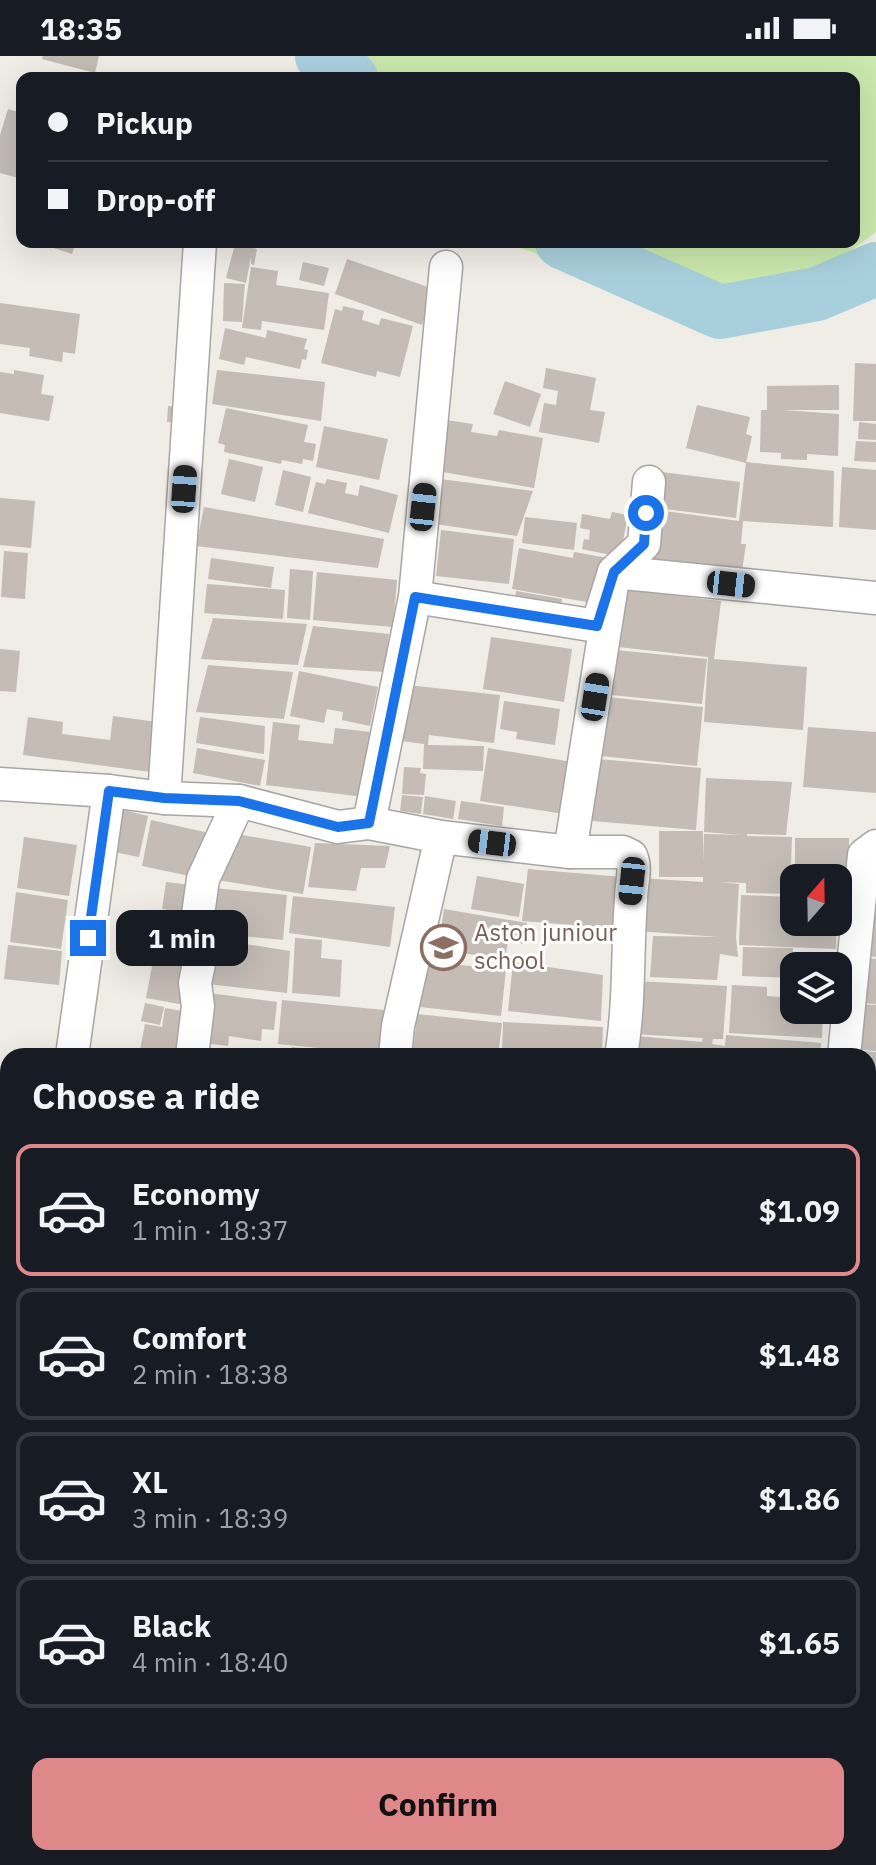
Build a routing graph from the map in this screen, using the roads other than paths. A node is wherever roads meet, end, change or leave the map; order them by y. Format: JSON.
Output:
{"nodes":[{"id":1,"x":200,"y":248,"type":"edge"},
{"id":2,"x":446,"y":267,"type":"dead end"},
{"id":3,"x":649,"y":482,"type":"dead end"},
{"id":4,"x":614,"y":572,"type":"junction"},
{"id":5,"x":415,"y":597,"type":"junction"},
{"id":6,"x":876,"y":598,"type":"edge"},
{"id":7,"x":0,"y":784,"type":"edge"},
{"id":8,"x":109,"y":791,"type":"junction"},
{"id":9,"x":164,"y":798,"type":"junction"},
{"id":10,"x":239,"y":801,"type":"junction"},
{"id":11,"x":369,"y":823,"type":"junction"},
{"id":12,"x":441,"y":837,"type":"junction"},
{"id":13,"x":876,"y":846,"type":"edge"},
{"id":14,"x":570,"y":852,"type":"junction"},
{"id":15,"x":73,"y":1048,"type":"edge"},
{"id":16,"x":193,"y":1048,"type":"edge"},
{"id":17,"x":396,"y":1048,"type":"edge"},
{"id":18,"x":622,"y":1048,"type":"edge"},
{"id":19,"x":845,"y":1048,"type":"edge"}],
"edges":[{"from":1,"to":9,"type":"street"},
{"from":2,"to":5,"type":"street"},
{"from":3,"to":4,"type":"street"},
{"from":4,"to":5,"type":"street"},
{"from":4,"to":6,"type":"street"},
{"from":4,"to":14,"type":"street"},
{"from":5,"to":11,"type":"street"},
{"from":7,"to":8,"type":"street"},
{"from":8,"to":9,"type":"street"},
{"from":8,"to":15,"type":"street"},
{"from":9,"to":10,"type":"street"},
{"from":10,"to":11,"type":"street"},
{"from":10,"to":16,"type":"street"},
{"from":11,"to":12,"type":"street"},
{"from":12,"to":14,"type":"street"},
{"from":12,"to":17,"type":"street"},
{"from":13,"to":19,"type":"street"},
{"from":14,"to":18,"type":"street"}]}
